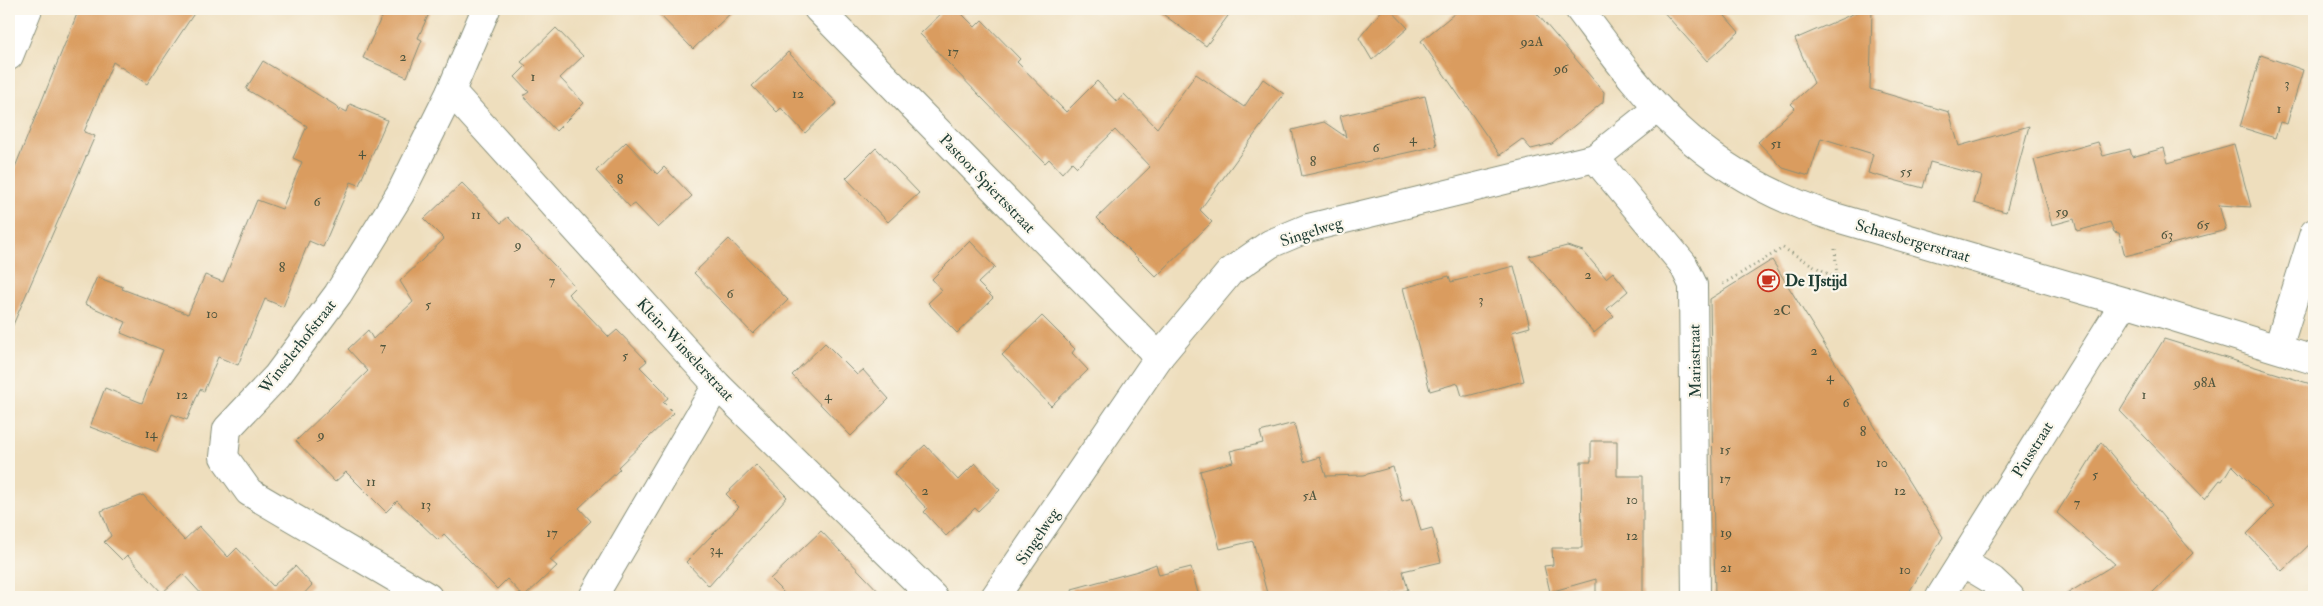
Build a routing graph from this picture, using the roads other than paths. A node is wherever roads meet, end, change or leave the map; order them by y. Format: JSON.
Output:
{"nodes":[{"id":1,"x":28,"y":9,"type":"edge"},
{"id":2,"x":486,"y":9,"type":"edge"},
{"id":3,"x":818,"y":9,"type":"edge"},
{"id":4,"x":1579,"y":9,"type":"edge"},
{"id":5,"x":9,"y":56,"type":"edge"},
{"id":6,"x":451,"y":91,"type":"junction"},
{"id":7,"x":1658,"y":108,"type":"junction"},
{"id":8,"x":1595,"y":158,"type":"junction"},
{"id":9,"x":2314,"y":233,"type":"edge"},
{"id":10,"x":2124,"y":302,"type":"junction"},
{"id":11,"x":2278,"y":348,"type":"junction"},
{"id":12,"x":1159,"y":357,"type":"junction"},
{"id":13,"x":2314,"y":360,"type":"edge"},
{"id":14,"x":717,"y":385,"type":"junction"},
{"id":15,"x":1962,"y":562,"type":"junction"},
{"id":16,"x":428,"y":597,"type":"edge"},
{"id":17,"x":593,"y":597,"type":"edge"},
{"id":18,"x":933,"y":597,"type":"edge"},
{"id":19,"x":995,"y":597,"type":"edge"},
{"id":20,"x":1696,"y":597,"type":"edge"},
{"id":21,"x":1940,"y":597,"type":"edge"},
{"id":22,"x":2010,"y":597,"type":"edge"}],
"edges":[{"from":1,"to":5,"type":"street"},
{"from":2,"to":6,"type":"street","name":"Winselerhofstraat"},
{"from":3,"to":12,"type":"street","name":"Pastoor Spiertsstraat"},
{"from":4,"to":7,"type":"street","name":"Schaesbergerstraat"},
{"from":6,"to":14,"type":"street","name":"Klein-Winselerstraat"},
{"from":6,"to":16,"type":"street","name":"Winselerhofstraat"},
{"from":7,"to":8,"type":"street","name":"Singelweg"},
{"from":7,"to":10,"type":"street","name":"Schaesbergerstraat"},
{"from":8,"to":12,"type":"street","name":"Singelweg"},
{"from":8,"to":20,"type":"street","name":"Mariastraat"},
{"from":9,"to":11,"type":"street"},
{"from":10,"to":11,"type":"street","name":"Schaesbergerstraat"},
{"from":10,"to":15,"type":"street","name":"Piusstraat"},
{"from":11,"to":13,"type":"street","name":"Schaesbergerstraat"},
{"from":12,"to":19,"type":"street","name":"Singelweg"},
{"from":14,"to":17,"type":"street"},
{"from":14,"to":18,"type":"street","name":"Klein-Winselerstraat"},
{"from":15,"to":21,"type":"street","name":"Piusstraat"},
{"from":15,"to":22,"type":"street"}]}
